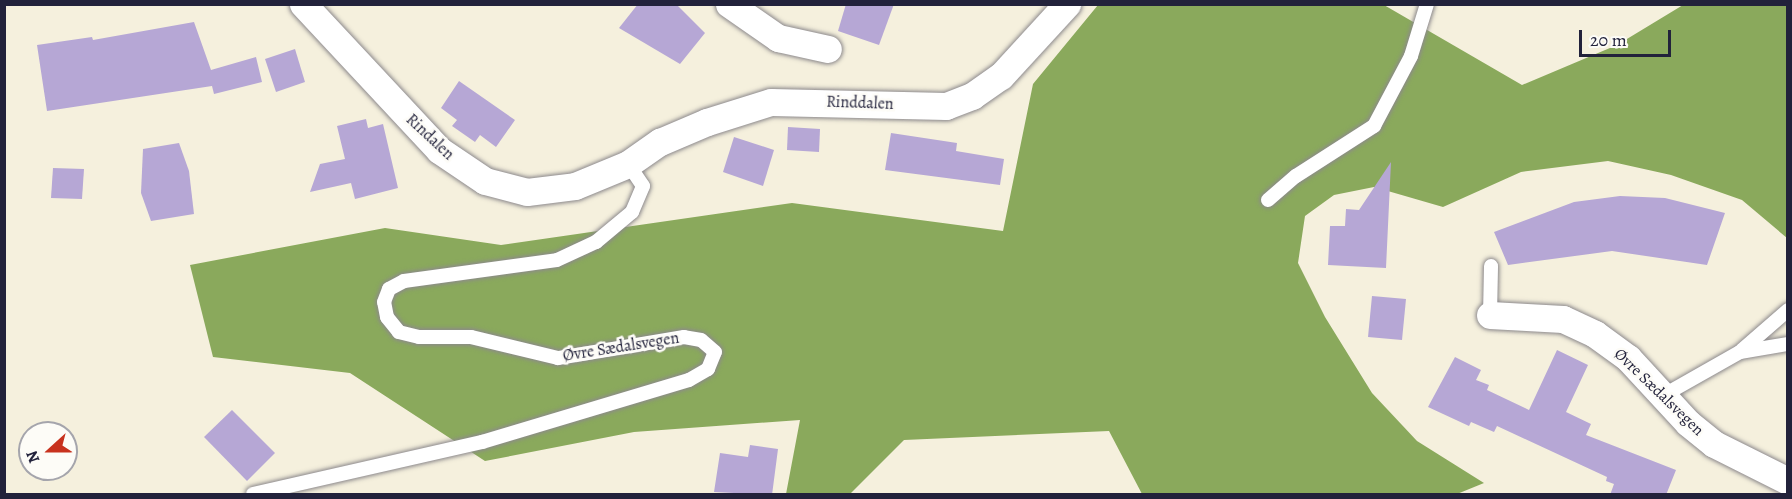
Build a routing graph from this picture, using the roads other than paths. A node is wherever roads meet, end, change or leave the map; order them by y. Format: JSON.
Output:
{"nodes":[{"id":1,"x":303,"y":4,"type":"edge"},
{"id":2,"x":729,"y":4,"type":"edge"},
{"id":3,"x":1067,"y":4,"type":"edge"},
{"id":4,"x":1427,"y":4,"type":"edge"},
{"id":5,"x":828,"y":49,"type":"dead end"},
{"id":6,"x":628,"y":164,"type":"junction"},
{"id":7,"x":1268,"y":200,"type":"dead end"},
{"id":8,"x":1491,"y":266,"type":"dead end"},
{"id":9,"x":1788,"y":310,"type":"edge"},
{"id":10,"x":1490,"y":315,"type":"joint"},
{"id":11,"x":1788,"y":344,"type":"edge"},
{"id":12,"x":1740,"y":352,"type":"junction"},
{"id":13,"x":1664,"y":395,"type":"junction"},
{"id":14,"x":1788,"y":481,"type":"edge"},
{"id":15,"x":253,"y":495,"type":"edge"}],
"edges":[{"from":1,"to":6,"type":"street","name":"Rindalen"},
{"from":2,"to":5,"type":"street"},
{"from":3,"to":6,"type":"street","name":"Rinddalen"},
{"from":4,"to":7,"type":"lane"},
{"from":6,"to":15,"type":"lane","name":"Øvre Sædalsvegen"},
{"from":8,"to":10,"type":"lane"},
{"from":9,"to":12,"type":"lane"},
{"from":10,"to":13,"type":"street","name":"Øvre Sædalsvegen"},
{"from":11,"to":12,"type":"lane"},
{"from":12,"to":13,"type":"lane"},
{"from":13,"to":14,"type":"street","name":"Øvre Sædalsvegen"}]}
